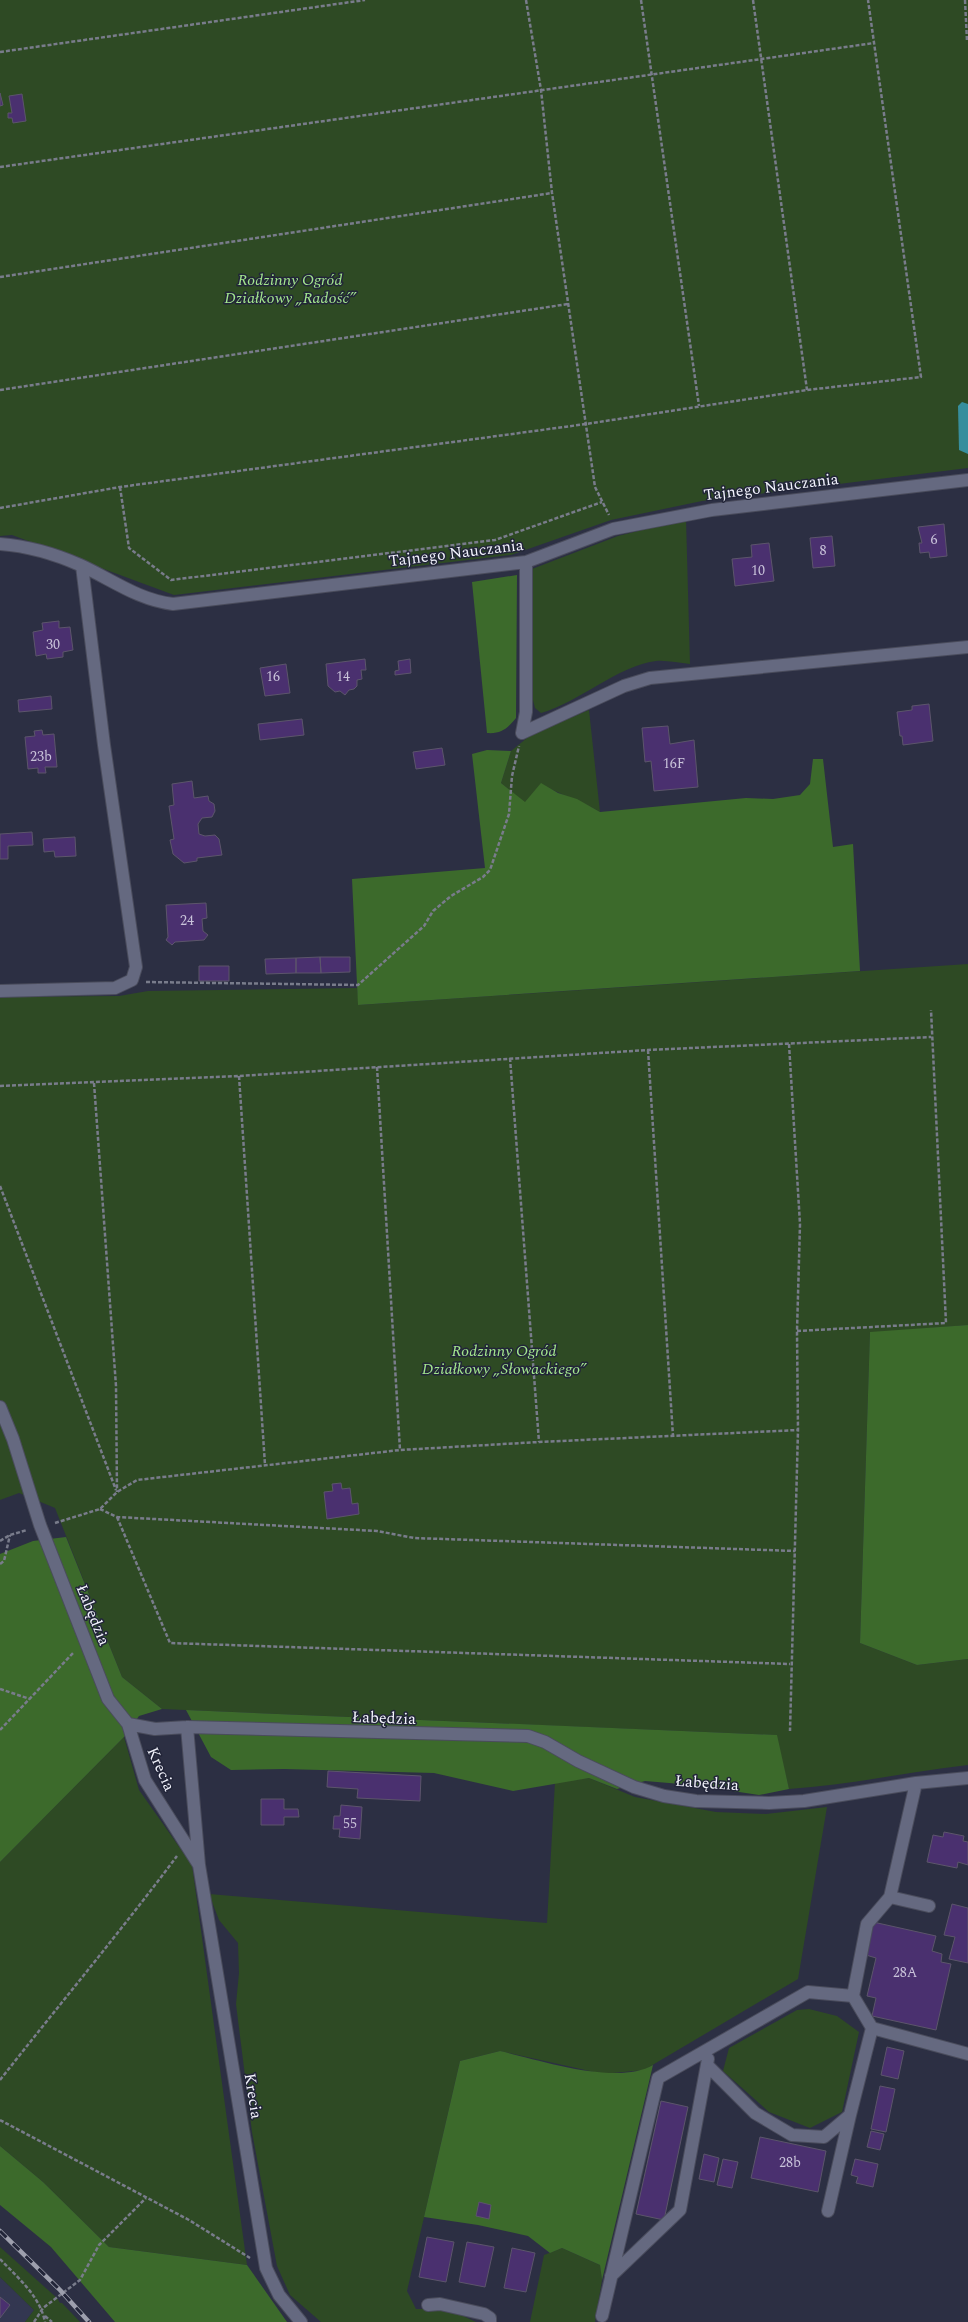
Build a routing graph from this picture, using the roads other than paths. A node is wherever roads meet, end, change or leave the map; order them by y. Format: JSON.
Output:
{"nodes":[{"id":1,"x":968,"y":480,"type":"edge"},
{"id":2,"x":0,"y":544,"type":"edge"},
{"id":3,"x":526,"y":562,"type":"junction"},
{"id":4,"x":82,"y":566,"type":"junction"},
{"id":5,"x":968,"y":646,"type":"edge"},
{"id":6,"x":0,"y":991,"type":"edge"},
{"id":7,"x":0,"y":1407,"type":"edge"},
{"id":8,"x":128,"y":1724,"type":"junction"},
{"id":9,"x":187,"y":1728,"type":"junction"},
{"id":10,"x":968,"y":1778,"type":"edge"},
{"id":11,"x":916,"y":1783,"type":"junction"},
{"id":12,"x":199,"y":1865,"type":"junction"},
{"id":13,"x":890,"y":1897,"type":"junction"},
{"id":14,"x":929,"y":1906,"type":"dead end"},
{"id":15,"x":853,"y":1996,"type":"junction"},
{"id":16,"x":872,"y":2028,"type":"junction"},
{"id":17,"x":710,"y":2048,"type":"junction"},
{"id":18,"x":968,"y":2054,"type":"edge"},
{"id":19,"x":707,"y":2065,"type":"junction"},
{"id":20,"x":850,"y":2115,"type":"junction"},
{"id":21,"x":828,"y":2211,"type":"dead end"},
{"id":22,"x":611,"y":2276,"type":"junction"},
{"id":23,"x":428,"y":2305,"type":"dead end"},
{"id":24,"x":602,"y":2316,"type":"dead end"},
{"id":25,"x":301,"y":2322,"type":"edge"},
{"id":26,"x":490,"y":2322,"type":"edge"}],
"edges":[{"from":1,"to":3,"type":"street","name":"Tajnego Nauczania"},
{"from":2,"to":4,"type":"street","name":"Tajnego Nauczania"},
{"from":3,"to":4,"type":"street","name":"Tajnego Nauczania"},
{"from":3,"to":5,"type":"street"},
{"from":4,"to":6,"type":"street"},
{"from":7,"to":8,"type":"street","name":"Łabędzia"},
{"from":8,"to":9,"type":"street","name":"Łabędzia"},
{"from":8,"to":12,"type":"street","name":"Krecia"},
{"from":9,"to":11,"type":"street","name":"Łabędzia"},
{"from":9,"to":12,"type":"street","name":"Krecia"},
{"from":10,"to":11,"type":"street","name":"Łabędzia"},
{"from":11,"to":13,"type":"street"},
{"from":12,"to":25,"type":"street","name":"Krecia"},
{"from":13,"to":14,"type":"street"},
{"from":13,"to":15,"type":"street"},
{"from":15,"to":16,"type":"street"},
{"from":15,"to":17,"type":"street"},
{"from":16,"to":18,"type":"street"},
{"from":16,"to":20,"type":"street"},
{"from":17,"to":19,"type":"street"},
{"from":17,"to":22,"type":"street"},
{"from":19,"to":20,"type":"street"},
{"from":19,"to":22,"type":"street"},
{"from":20,"to":21,"type":"street"},
{"from":22,"to":24,"type":"street"},
{"from":23,"to":26,"type":"street"}]}
